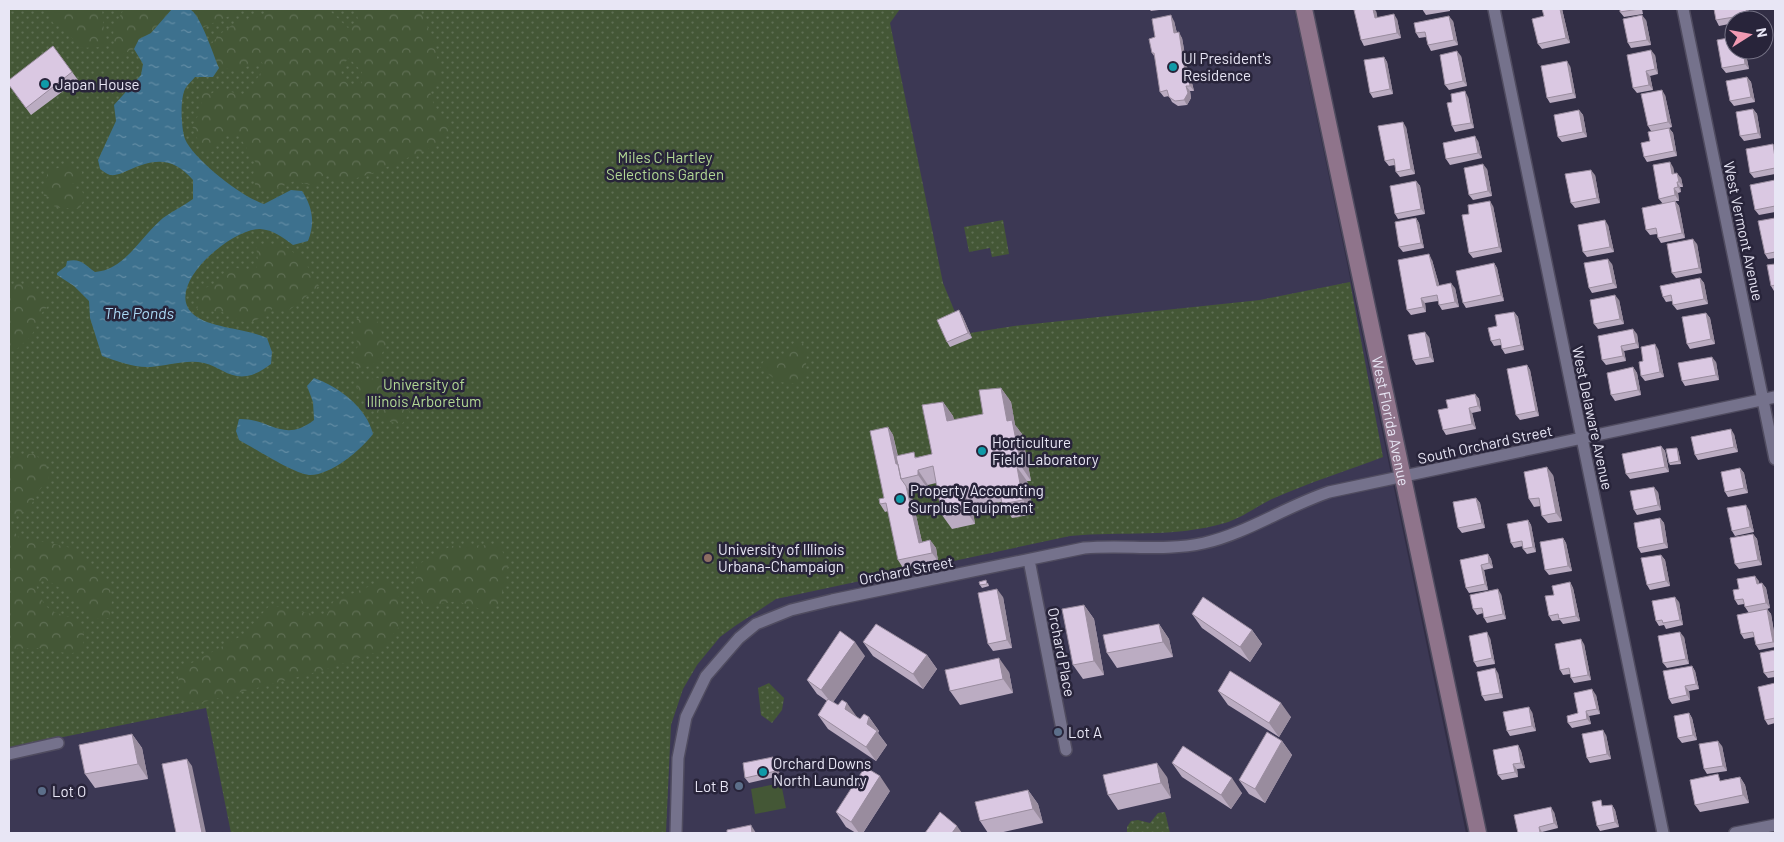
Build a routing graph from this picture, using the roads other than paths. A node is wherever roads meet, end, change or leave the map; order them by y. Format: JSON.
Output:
{"nodes":[{"id":1,"x":1304,"y":9,"type":"edge"},
{"id":2,"x":1494,"y":9,"type":"edge"},
{"id":3,"x":1683,"y":9,"type":"edge"},
{"id":4,"x":1775,"y":398,"type":"edge"},
{"id":5,"x":1763,"y":400,"type":"junction"},
{"id":6,"x":1582,"y":439,"type":"junction"},
{"id":7,"x":1775,"y":459,"type":"edge"},
{"id":8,"x":1402,"y":476,"type":"junction"},
{"id":9,"x":1029,"y":560,"type":"junction"},
{"id":10,"x":58,"y":744,"type":"dead end"},
{"id":11,"x":1066,"y":750,"type":"dead end"},
{"id":12,"x":9,"y":754,"type":"edge"},
{"id":13,"x":1775,"y":825,"type":"edge"},
{"id":14,"x":676,"y":833,"type":"edge"},
{"id":15,"x":1478,"y":833,"type":"edge"},
{"id":16,"x":1662,"y":833,"type":"edge"},
{"id":17,"x":1735,"y":833,"type":"edge"}],
"edges":[{"from":1,"to":8,"type":"main road","name":"West Florida Avenue"},
{"from":2,"to":6,"type":"street","name":"West Delaware Avenue"},
{"from":3,"to":5,"type":"street","name":"West Vermont Avenue"},
{"from":4,"to":5,"type":"street","name":"South Orchard Street"},
{"from":5,"to":6,"type":"street","name":"South Orchard Street"},
{"from":5,"to":7,"type":"street","name":"West Vermont Avenue"},
{"from":6,"to":8,"type":"street","name":"South Orchard Street"},
{"from":6,"to":16,"type":"street","name":"West Delaware Avenue"},
{"from":8,"to":9,"type":"street","name":"South Orchard Street"},
{"from":8,"to":15,"type":"main road","name":"West Florida Avenue"},
{"from":9,"to":11,"type":"street","name":"Orchard Place"},
{"from":9,"to":14,"type":"street","name":"Orchard Street"},
{"from":10,"to":12,"type":"street"},
{"from":13,"to":17,"type":"street"}]}
